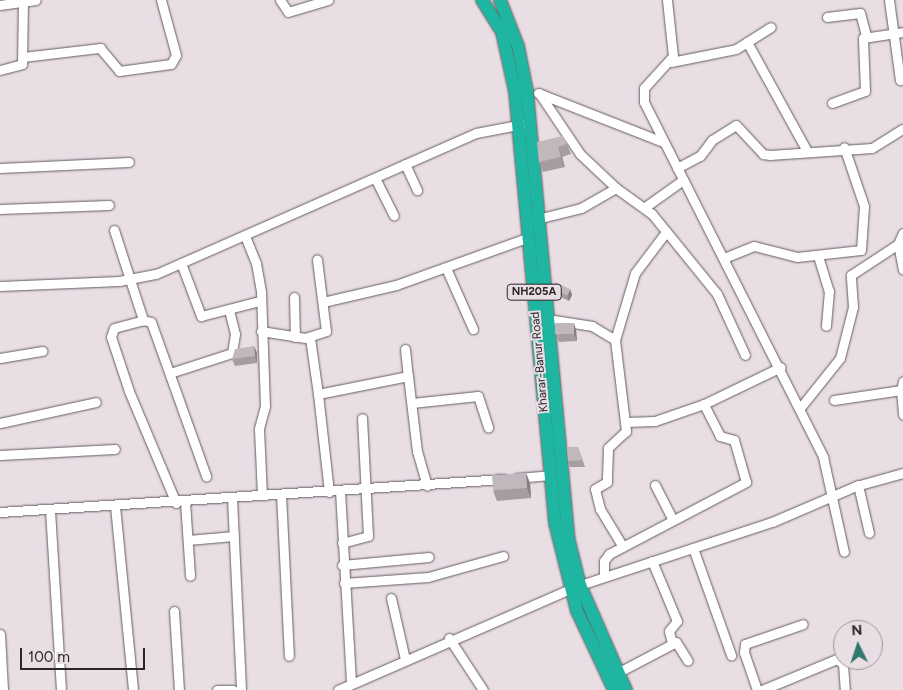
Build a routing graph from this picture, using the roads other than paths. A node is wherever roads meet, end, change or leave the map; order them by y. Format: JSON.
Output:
{"nodes":[{"id":1,"x":36,"y":0,"type":"edge"},
{"id":2,"x":161,"y":0,"type":"edge"},
{"id":3,"x":280,"y":0,"type":"edge"},
{"id":4,"x":328,"y":0,"type":"edge"},
{"id":5,"x":482,"y":0,"type":"edge"},
{"id":6,"x":500,"y":0,"type":"edge"},
{"id":7,"x":667,"y":0,"type":"edge"},
{"id":8,"x":889,"y":0,"type":"edge"},
{"id":9,"x":23,"y":2,"type":"edge"},
{"id":10,"x":0,"y":5,"type":"edge"},
{"id":11,"x":827,"y":17,"type":"dead end"},
{"id":12,"x":771,"y":27,"type":"dead end"},
{"id":13,"x":899,"y":32,"type":"edge"},
{"id":14,"x":866,"y":36,"type":"junction"},
{"id":15,"x":748,"y":42,"type":"junction"},
{"id":16,"x":23,"y":57,"type":"junction"},
{"id":17,"x":671,"y":62,"type":"junction"},
{"id":18,"x":901,"y":67,"type":"edge"},
{"id":19,"x":0,"y":70,"type":"edge"},
{"id":20,"x":900,"y":80,"type":"dead end"},
{"id":21,"x":527,"y":92,"type":"junction"},
{"id":22,"x":832,"y":102,"type":"dead end"},
{"id":23,"x":525,"y":124,"type":"junction"},
{"id":24,"x":903,"y":129,"type":"edge"},
{"id":25,"x":663,"y":142,"type":"junction"},
{"id":26,"x":844,"y":147,"type":"junction"},
{"id":27,"x":807,"y":151,"type":"junction"},
{"id":28,"x":129,"y":162,"type":"dead end"},
{"id":29,"x":405,"y":164,"type":"junction"},
{"id":30,"x":0,"y":168,"type":"edge"},
{"id":31,"x":677,"y":168,"type":"junction"},
{"id":32,"x":375,"y":178,"type":"junction"},
{"id":33,"x":683,"y":180,"type":"junction"},
{"id":34,"x":616,"y":188,"type":"junction"},
{"id":35,"x":417,"y":190,"type":"dead end"},
{"id":36,"x":109,"y":205,"type":"dead end"},
{"id":37,"x":645,"y":207,"type":"junction"},
{"id":38,"x":0,"y":209,"type":"edge"},
{"id":39,"x":394,"y":216,"type":"dead end"},
{"id":40,"x":537,"y":219,"type":"junction"},
{"id":41,"x":114,"y":230,"type":"dead end"},
{"id":42,"x":666,"y":232,"type":"junction"},
{"id":43,"x":903,"y":233,"type":"edge"},
{"id":44,"x":245,"y":236,"type":"junction"},
{"id":45,"x":529,"y":237,"type":"junction"},
{"id":46,"x":898,"y":244,"type":"junction"},
{"id":47,"x":861,"y":250,"type":"junction"},
{"id":48,"x":818,"y":256,"type":"junction"},
{"id":49,"x":724,"y":258,"type":"junction"},
{"id":50,"x":317,"y":260,"type":"dead end"},
{"id":51,"x":181,"y":263,"type":"junction"},
{"id":52,"x":868,"y":263,"type":"junction"},
{"id":53,"x":446,"y":268,"type":"junction"},
{"id":54,"x":903,"y":270,"type":"edge"},
{"id":55,"x":133,"y":280,"type":"junction"},
{"id":56,"x":0,"y":286,"type":"edge"},
{"id":57,"x":294,"y":297,"type":"dead end"},
{"id":58,"x":260,"y":301,"type":"junction"},
{"id":59,"x":323,"y":302,"type":"junction"},
{"id":60,"x":229,"y":310,"type":"junction"},
{"id":61,"x":143,"y":320,"type":"junction"},
{"id":62,"x":547,"y":320,"type":"junction"},
{"id":63,"x":826,"y":326,"type":"dead end"},
{"id":64,"x":473,"y":329,"type":"dead end"},
{"id":65,"x":261,"y":331,"type":"junction"},
{"id":66,"x":295,"y":337,"type":"junction"},
{"id":67,"x":310,"y":338,"type":"junction"},
{"id":68,"x":615,"y":340,"type":"junction"},
{"id":69,"x":405,"y":349,"type":"dead end"},
{"id":70,"x":42,"y":351,"type":"dead end"},
{"id":71,"x":745,"y":355,"type":"dead end"},
{"id":72,"x":0,"y":358,"type":"edge"},
{"id":73,"x":781,"y":367,"type":"junction"},
{"id":74,"x":170,"y":373,"type":"junction"},
{"id":75,"x":408,"y":376,"type":"junction"},
{"id":76,"x":902,"y":386,"type":"edge"},
{"id":77,"x":318,"y":394,"type":"junction"},
{"id":78,"x":834,"y":400,"type":"dead end"},
{"id":79,"x":96,"y":402,"type":"dead end"},
{"id":80,"x":412,"y":403,"type":"junction"},
{"id":81,"x":704,"y":404,"type":"junction"},
{"id":82,"x":800,"y":408,"type":"junction"},
{"id":83,"x":903,"y":415,"type":"edge"},
{"id":84,"x":362,"y":418,"type":"dead end"},
{"id":85,"x":626,"y":422,"type":"junction"},
{"id":86,"x":0,"y":424,"type":"edge"},
{"id":87,"x":488,"y":427,"type":"dead end"},
{"id":88,"x":115,"y":449,"type":"dead end"},
{"id":89,"x":0,"y":455,"type":"edge"},
{"id":90,"x":903,"y":473,"type":"edge"},
{"id":91,"x":550,"y":475,"type":"junction"},
{"id":92,"x":206,"y":476,"type":"dead end"},
{"id":93,"x":655,"y":485,"type":"dead end"},
{"id":94,"x":858,"y":485,"type":"junction"},
{"id":95,"x":428,"y":486,"type":"junction"},
{"id":96,"x":367,"y":489,"type":"junction"},
{"id":97,"x":340,"y":491,"type":"junction"},
{"id":98,"x":329,"y":492,"type":"junction"},
{"id":99,"x":281,"y":494,"type":"junction"},
{"id":100,"x":262,"y":495,"type":"junction"},
{"id":101,"x":232,"y":498,"type":"junction"},
{"id":102,"x":834,"y":498,"type":"junction"},
{"id":103,"x":186,"y":502,"type":"junction"},
{"id":104,"x":176,"y":503,"type":"junction"},
{"id":105,"x":115,"y":506,"type":"junction"},
{"id":106,"x":50,"y":510,"type":"junction"},
{"id":107,"x":0,"y":512,"type":"edge"},
{"id":108,"x":673,"y":520,"type":"junction"},
{"id":109,"x":869,"y":533,"type":"dead end"},
{"id":110,"x":234,"y":536,"type":"junction"},
{"id":111,"x":188,"y":540,"type":"junction"},
{"id":112,"x":342,"y":543,"type":"junction"},
{"id":113,"x":623,"y":546,"type":"junction"},
{"id":114,"x":693,"y":548,"type":"junction"},
{"id":115,"x":844,"y":552,"type":"dead end"},
{"id":116,"x":503,"y":556,"type":"dead end"},
{"id":117,"x":429,"y":557,"type":"dead end"},
{"id":118,"x":652,"y":561,"type":"junction"},
{"id":119,"x":342,"y":565,"type":"junction"},
{"id":120,"x":190,"y":576,"type":"dead end"},
{"id":121,"x":604,"y":576,"type":"junction"},
{"id":122,"x":344,"y":583,"type":"junction"},
{"id":123,"x":575,"y":588,"type":"junction"},
{"id":124,"x":391,"y":598,"type":"dead end"},
{"id":125,"x":174,"y":611,"type":"dead end"},
{"id":126,"x":803,"y":624,"type":"dead end"},
{"id":127,"x":0,"y":634,"type":"edge"},
{"id":128,"x":449,"y":638,"type":"junction"},
{"id":129,"x":672,"y":643,"type":"junction"},
{"id":130,"x":289,"y":656,"type":"dead end"},
{"id":131,"x":731,"y":656,"type":"dead end"},
{"id":132,"x":405,"y":659,"type":"junction"},
{"id":133,"x":688,"y":661,"type":"dead end"},
{"id":134,"x":619,"y":672,"type":"junction"},
{"id":135,"x":351,"y":684,"type":"junction"},
{"id":136,"x":3,"y":690,"type":"edge"},
{"id":137,"x":61,"y":690,"type":"edge"},
{"id":138,"x":132,"y":690,"type":"edge"},
{"id":139,"x":179,"y":690,"type":"edge"},
{"id":140,"x":217,"y":690,"type":"edge"},
{"id":141,"x":233,"y":690,"type":"edge"},
{"id":142,"x":240,"y":690,"type":"edge"},
{"id":143,"x":338,"y":690,"type":"edge"},
{"id":144,"x":483,"y":690,"type":"edge"},
{"id":145,"x":614,"y":690,"type":"edge"},
{"id":146,"x":626,"y":690,"type":"edge"},
{"id":147,"x":757,"y":690,"type":"edge"},
{"id":148,"x":762,"y":690,"type":"edge"},
{"id":149,"x":846,"y":690,"type":"edge"}],
"edges":[{"from":1,"to":9,"type":"street"},
{"from":2,"to":16,"type":"street"},
{"from":3,"to":4,"type":"street"},
{"from":5,"to":21,"type":"highway","name":"Kharar-Banur Road","number":"NH205A"},
{"from":6,"to":21,"type":"highway","number":"NH205A"},
{"from":7,"to":17,"type":"street"},
{"from":8,"to":13,"type":"street"},
{"from":9,"to":10,"type":"street"},
{"from":9,"to":16,"type":"street"},
{"from":11,"to":14,"type":"street"},
{"from":12,"to":15,"type":"street"},
{"from":13,"to":14,"type":"street"},
{"from":13,"to":18,"type":"street"},
{"from":14,"to":22,"type":"street"},
{"from":15,"to":17,"type":"street"},
{"from":15,"to":27,"type":"street"},
{"from":16,"to":19,"type":"street"},
{"from":17,"to":25,"type":"street"},
{"from":18,"to":20,"type":"street"},
{"from":21,"to":23,"type":"highway","name":"Kharar-Banur Road","number":"NH205A"},
{"from":21,"to":25,"type":"street"},
{"from":21,"to":34,"type":"street"},
{"from":23,"to":29,"type":"street"},
{"from":23,"to":40,"type":"highway","number":"NH205A"},
{"from":23,"to":45,"type":"highway","name":"Kharar-Banur Road","number":"NH205A"},
{"from":24,"to":26,"type":"street"},
{"from":25,"to":31,"type":"street"},
{"from":26,"to":27,"type":"street"},
{"from":26,"to":47,"type":"street"},
{"from":27,"to":31,"type":"street"},
{"from":28,"to":30,"type":"street"},
{"from":29,"to":32,"type":"street"},
{"from":29,"to":35,"type":"street"},
{"from":31,"to":33,"type":"street"},
{"from":32,"to":39,"type":"street"},
{"from":32,"to":44,"type":"street"},
{"from":33,"to":37,"type":"street"},
{"from":33,"to":49,"type":"street"},
{"from":34,"to":37,"type":"street"},
{"from":34,"to":40,"type":"street"},
{"from":36,"to":38,"type":"street"},
{"from":37,"to":42,"type":"street"},
{"from":40,"to":62,"type":"highway","number":"NH205A"},
{"from":41,"to":55,"type":"street"},
{"from":42,"to":68,"type":"street"},
{"from":42,"to":71,"type":"street"},
{"from":43,"to":46,"type":"street"},
{"from":44,"to":51,"type":"street"},
{"from":44,"to":58,"type":"street"},
{"from":45,"to":53,"type":"street"},
{"from":45,"to":91,"type":"highway","name":"Kharar-Banur Road","number":"NH205A"},
{"from":46,"to":52,"type":"street"},
{"from":46,"to":54,"type":"street"},
{"from":47,"to":48,"type":"street"},
{"from":47,"to":52,"type":"street"},
{"from":48,"to":49,"type":"street"},
{"from":48,"to":63,"type":"street"},
{"from":49,"to":73,"type":"street"},
{"from":50,"to":59,"type":"street"},
{"from":51,"to":55,"type":"street"},
{"from":51,"to":60,"type":"street"},
{"from":52,"to":82,"type":"street"},
{"from":53,"to":59,"type":"street"},
{"from":53,"to":64,"type":"street"},
{"from":55,"to":56,"type":"street"},
{"from":55,"to":61,"type":"street"},
{"from":57,"to":66,"type":"street"},
{"from":58,"to":60,"type":"street"},
{"from":58,"to":65,"type":"street"},
{"from":59,"to":67,"type":"street"},
{"from":60,"to":74,"type":"street"},
{"from":61,"to":74,"type":"street"},
{"from":61,"to":104,"type":"street"},
{"from":62,"to":68,"type":"street"},
{"from":62,"to":123,"type":"highway","number":"NH205A"},
{"from":65,"to":66,"type":"street"},
{"from":65,"to":100,"type":"street"},
{"from":66,"to":67,"type":"street"},
{"from":67,"to":77,"type":"street"},
{"from":68,"to":85,"type":"street"},
{"from":69,"to":75,"type":"street"},
{"from":70,"to":72,"type":"street"},
{"from":73,"to":81,"type":"street"},
{"from":73,"to":82,"type":"street"},
{"from":74,"to":92,"type":"street"},
{"from":75,"to":77,"type":"street"},
{"from":75,"to":80,"type":"street"},
{"from":76,"to":78,"type":"street"},
{"from":76,"to":83,"type":"street"},
{"from":77,"to":98,"type":"street"},
{"from":79,"to":86,"type":"street"},
{"from":80,"to":87,"type":"street"},
{"from":80,"to":95,"type":"street"},
{"from":81,"to":85,"type":"street"},
{"from":81,"to":108,"type":"street"},
{"from":82,"to":102,"type":"street"},
{"from":84,"to":96,"type":"street"},
{"from":85,"to":113,"type":"street"},
{"from":88,"to":89,"type":"street"},
{"from":90,"to":94,"type":"street"},
{"from":91,"to":95,"type":"street"},
{"from":91,"to":123,"type":"highway","name":"Kharar-Banur Road","number":"NH205A"},
{"from":93,"to":108,"type":"street"},
{"from":94,"to":102,"type":"street"},
{"from":94,"to":109,"type":"street"},
{"from":95,"to":96,"type":"street"},
{"from":96,"to":97,"type":"street"},
{"from":96,"to":112,"type":"street"},
{"from":97,"to":98,"type":"street"},
{"from":97,"to":112,"type":"street"},
{"from":98,"to":99,"type":"street"},
{"from":99,"to":100,"type":"street"},
{"from":99,"to":130,"type":"street"},
{"from":100,"to":101,"type":"street"},
{"from":101,"to":103,"type":"street"},
{"from":101,"to":110,"type":"street"},
{"from":102,"to":114,"type":"street"},
{"from":102,"to":115,"type":"street"},
{"from":103,"to":104,"type":"street"},
{"from":103,"to":111,"type":"street"},
{"from":104,"to":105,"type":"street"},
{"from":105,"to":106,"type":"street"},
{"from":105,"to":138,"type":"street"},
{"from":106,"to":107,"type":"street"},
{"from":106,"to":137,"type":"street"},
{"from":108,"to":113,"type":"street"},
{"from":110,"to":111,"type":"street"},
{"from":110,"to":142,"type":"street"},
{"from":111,"to":120,"type":"street"},
{"from":112,"to":119,"type":"street"},
{"from":113,"to":121,"type":"street"},
{"from":114,"to":118,"type":"street"},
{"from":114,"to":131,"type":"street"},
{"from":116,"to":122,"type":"street"},
{"from":117,"to":119,"type":"street"},
{"from":118,"to":121,"type":"street"},
{"from":118,"to":129,"type":"street"},
{"from":119,"to":122,"type":"street"},
{"from":121,"to":123,"type":"street"},
{"from":122,"to":135,"type":"street"},
{"from":123,"to":128,"type":"street"},
{"from":123,"to":134,"type":"highway","number":"NH205A"},
{"from":123,"to":145,"type":"highway","name":"Kharar-Banur Road","number":"NH205A"},
{"from":124,"to":132,"type":"street"},
{"from":125,"to":139,"type":"street"},
{"from":126,"to":147,"type":"street"},
{"from":127,"to":136,"type":"street"},
{"from":128,"to":132,"type":"street"},
{"from":128,"to":144,"type":"street"},
{"from":129,"to":133,"type":"street"},
{"from":129,"to":134,"type":"street"},
{"from":132,"to":135,"type":"street"},
{"from":134,"to":146,"type":"highway","number":"NH205A"},
{"from":135,"to":143,"type":"street"},
{"from":140,"to":141,"type":"street"},
{"from":148,"to":149,"type":"street"}]}
